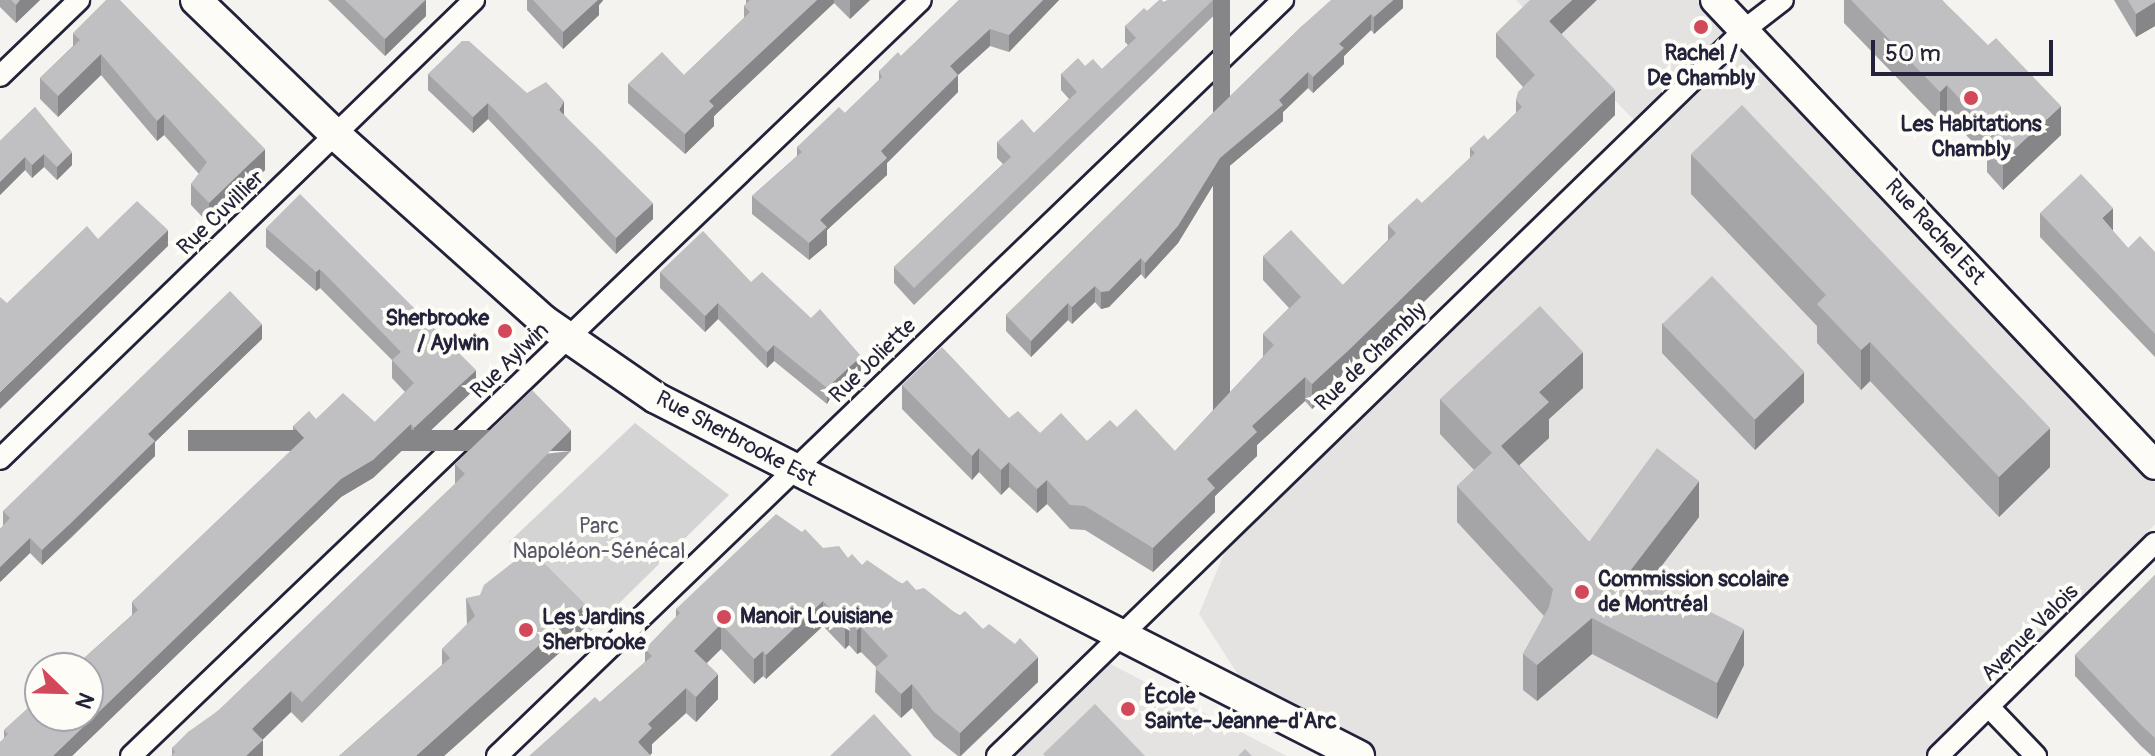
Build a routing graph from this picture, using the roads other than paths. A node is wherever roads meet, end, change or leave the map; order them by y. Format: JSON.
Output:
{"nodes":[{"id":1,"x":79,"y":0,"type":"edge"},
{"id":2,"x":196,"y":0,"type":"edge"},
{"id":3,"x":474,"y":0,"type":"edge"},
{"id":4,"x":921,"y":0,"type":"edge"},
{"id":5,"x":1283,"y":0,"type":"edge"},
{"id":6,"x":1715,"y":0,"type":"edge"},
{"id":7,"x":1783,"y":0,"type":"edge"},
{"id":8,"x":1744,"y":30,"type":"junction"},
{"id":9,"x":0,"y":76,"type":"edge"},
{"id":10,"x":336,"y":135,"type":"junction"},
{"id":11,"x":569,"y":338,"type":"junction"},
{"id":12,"x":0,"y":459,"type":"edge"},
{"id":13,"x":2155,"y":465,"type":"edge"},
{"id":14,"x":794,"y":471,"type":"junction"},
{"id":15,"x":2155,"y":543,"type":"edge"},
{"id":16,"x":1120,"y":636,"type":"junction"},
{"id":17,"x":1989,"y":707,"type":"junction"},
{"id":18,"x":131,"y":756,"type":"edge"},
{"id":19,"x":497,"y":756,"type":"edge"},
{"id":20,"x":997,"y":756,"type":"edge"},
{"id":21,"x":1359,"y":756,"type":"edge"},
{"id":22,"x":1938,"y":756,"type":"edge"},
{"id":23,"x":2036,"y":756,"type":"edge"}],
"edges":[{"from":1,"to":9,"type":"street"},
{"from":2,"to":10,"type":"main road","name":"Rue Sherbrooke Est"},
{"from":3,"to":10,"type":"street","name":"Rue Cuvillier"},
{"from":4,"to":11,"type":"street","name":"Rue Aylwin"},
{"from":5,"to":14,"type":"street","name":"Rue Joliette"},
{"from":6,"to":8,"type":"main road","name":"Rue Rachel Est"},
{"from":7,"to":8,"type":"street","name":"Rue de Chambly"},
{"from":8,"to":13,"type":"main road","name":"Rue Rachel Est"},
{"from":8,"to":16,"type":"street","name":"Rue de Chambly"},
{"from":10,"to":11,"type":"main road","name":"Rue Sherbrooke Est"},
{"from":10,"to":12,"type":"street","name":"Rue Cuvillier"},
{"from":11,"to":14,"type":"main road","name":"Rue Sherbrooke Est"},
{"from":11,"to":18,"type":"street","name":"Rue Aylwin"},
{"from":14,"to":16,"type":"main road","name":"Rue Sherbrooke Est"},
{"from":14,"to":19,"type":"street","name":"Rue Joliette"},
{"from":15,"to":17,"type":"street","name":"Avenue Valois"},
{"from":16,"to":20,"type":"street","name":"Rue de Chambly"},
{"from":16,"to":21,"type":"main road","name":"Rue Sherbrooke Est"},
{"from":17,"to":22,"type":"street","name":"Avenue Valois"},
{"from":17,"to":23,"type":"street"}]}
